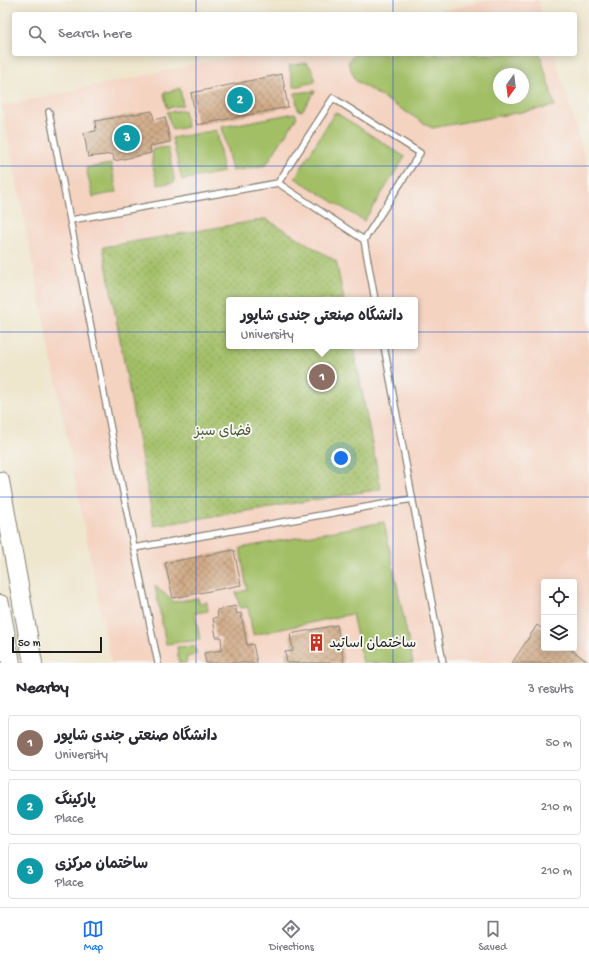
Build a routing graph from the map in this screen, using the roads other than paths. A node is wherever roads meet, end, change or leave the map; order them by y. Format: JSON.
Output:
{"nodes":[{"id":1,"x":49,"y":112,"type":"dead end"},
{"id":2,"x":278,"y":183,"type":"junction"},
{"id":3,"x":71,"y":220,"type":"junction"},
{"id":4,"x":364,"y":240,"type":"junction"},
{"id":5,"x":374,"y":297,"type":"edge"},
{"id":6,"x":385,"y":349,"type":"edge"},
{"id":7,"x":0,"y":481,"type":"edge"},
{"id":8,"x":412,"y":499,"type":"junction"},
{"id":9,"x":134,"y":548,"type":"junction"},
{"id":10,"x":0,"y":604,"type":"edge"},
{"id":11,"x":11,"y":663,"type":"edge"},
{"id":12,"x":33,"y":663,"type":"edge"},
{"id":13,"x":158,"y":663,"type":"edge"},
{"id":14,"x":443,"y":663,"type":"edge"}],
"edges":[{"from":1,"to":3,"type":"lane"},
{"from":2,"to":3,"type":"lane"},
{"from":2,"to":4,"type":"lane"},
{"from":2,"to":4,"type":"lane"},
{"from":3,"to":9,"type":"lane"},
{"from":4,"to":5,"type":"lane"},
{"from":6,"to":8,"type":"lane"},
{"from":7,"to":12,"type":"main road"},
{"from":8,"to":9,"type":"lane"},
{"from":8,"to":14,"type":"lane"},
{"from":9,"to":13,"type":"lane"},
{"from":10,"to":11,"type":"main road"}]}
